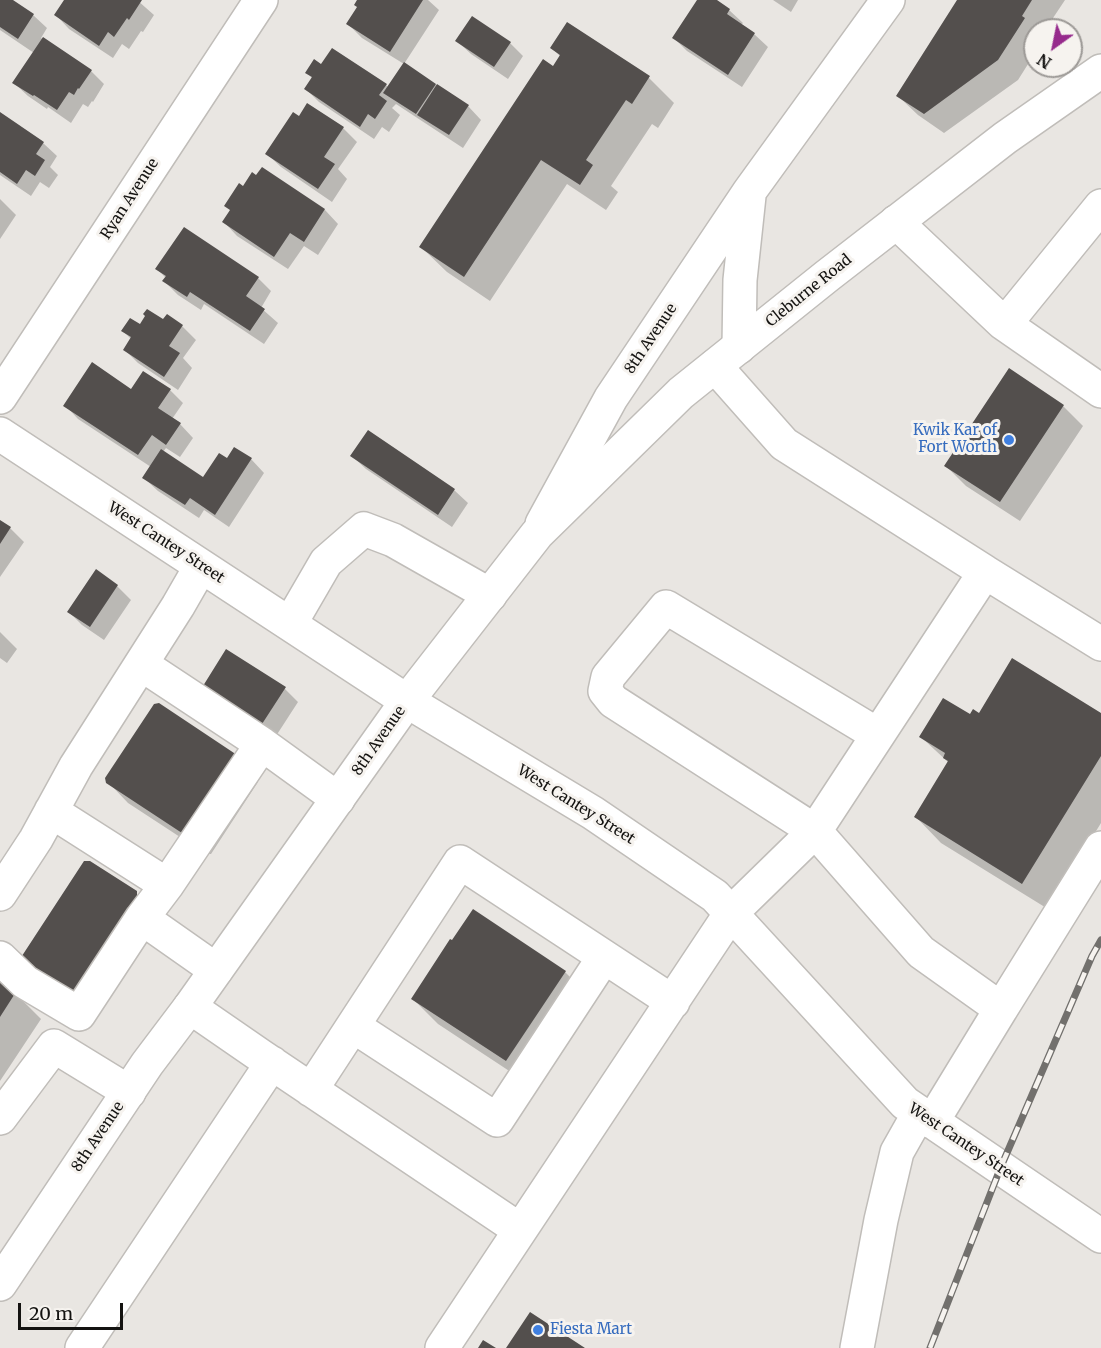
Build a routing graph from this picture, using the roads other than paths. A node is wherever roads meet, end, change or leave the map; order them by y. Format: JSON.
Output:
{"nodes":[{"id":1,"x":261,"y":0,"type":"edge"},
{"id":2,"x":888,"y":0,"type":"edge"},
{"id":3,"x":1101,"y":70,"type":"edge"},
{"id":4,"x":749,"y":192,"type":"junction"},
{"id":5,"x":1101,"y":206,"type":"edge"},
{"id":6,"x":896,"y":222,"type":"junction"},
{"id":7,"x":1005,"y":324,"type":"junction"},
{"id":8,"x":727,"y":356,"type":"junction"},
{"id":9,"x":1101,"y":392,"type":"edge"},
{"id":10,"x":0,"y":397,"type":"edge"},
{"id":11,"x":0,"y":434,"type":"edge"},
{"id":12,"x":537,"y":534,"type":"junction"},
{"id":13,"x":201,"y":566,"type":"junction"},
{"id":14,"x":985,"y":572,"type":"junction"},
{"id":15,"x":490,"y":594,"type":"junction"},
{"id":16,"x":290,"y":624,"type":"junction"},
{"id":17,"x":1101,"y":644,"type":"edge"},
{"id":18,"x":141,"y":664,"type":"junction"},
{"id":19,"x":407,"y":701,"type":"junction"},
{"id":20,"x":878,"y":735,"type":"junction"},
{"id":21,"x":262,"y":744,"type":"junction"},
{"id":22,"x":338,"y":799,"type":"junction"},
{"id":23,"x":51,"y":811,"type":"junction"},
{"id":24,"x":815,"y":831,"type":"junction"},
{"id":25,"x":1101,"y":848,"type":"edge"},
{"id":26,"x":167,"y":885,"type":"junction"},
{"id":27,"x":0,"y":894,"type":"edge"},
{"id":28,"x":731,"y":913,"type":"junction"},
{"id":29,"x":142,"y":918,"type":"junction"},
{"id":30,"x":604,"y":957,"type":"junction"},
{"id":31,"x":0,"y":958,"type":"edge"},
{"id":32,"x":216,"y":970,"type":"junction"},
{"id":33,"x":673,"y":1002,"type":"junction"},
{"id":34,"x":190,"y":1007,"type":"junction"},
{"id":35,"x":1000,"y":1010,"type":"junction"},
{"id":36,"x":79,"y":1014,"type":"junction"},
{"id":37,"x":353,"y":1026,"type":"junction"},
{"id":38,"x":54,"y":1046,"type":"junction"},
{"id":39,"x":272,"y":1063,"type":"junction"},
{"id":40,"x":311,"y":1090,"type":"junction"},
{"id":41,"x":129,"y":1092,"type":"junction"},
{"id":42,"x":925,"y":1117,"type":"junction"},
{"id":43,"x":0,"y":1118,"type":"edge"},
{"id":44,"x":520,"y":1230,"type":"junction"},
{"id":45,"x":1101,"y":1236,"type":"edge"},
{"id":46,"x":0,"y":1284,"type":"edge"},
{"id":47,"x":82,"y":1348,"type":"edge"},
{"id":48,"x":442,"y":1348,"type":"edge"},
{"id":49,"x":857,"y":1348,"type":"edge"}],
"edges":[{"from":1,"to":10,"type":"street","name":"Ryan Avenue"},
{"from":2,"to":4,"type":"street","name":"8th Avenue"},
{"from":3,"to":6,"type":"street","name":"Cleburne Road"},
{"from":4,"to":8,"type":"street"},
{"from":4,"to":12,"type":"street","name":"8th Avenue"},
{"from":5,"to":7,"type":"street"},
{"from":6,"to":7,"type":"street"},
{"from":6,"to":8,"type":"street","name":"Cleburne Road"},
{"from":7,"to":9,"type":"street"},
{"from":8,"to":12,"type":"street","name":"Cleburne Road"},
{"from":8,"to":14,"type":"street"},
{"from":11,"to":13,"type":"street","name":"West Cantey Street"},
{"from":12,"to":15,"type":"street","name":"8th Avenue"},
{"from":13,"to":16,"type":"street","name":"West Cantey Street"},
{"from":13,"to":18,"type":"street"},
{"from":14,"to":17,"type":"street"},
{"from":14,"to":20,"type":"street"},
{"from":15,"to":16,"type":"street"},
{"from":15,"to":19,"type":"street","name":"8th Avenue"},
{"from":16,"to":19,"type":"street","name":"West Cantey Street"},
{"from":18,"to":21,"type":"street"},
{"from":18,"to":23,"type":"street"},
{"from":19,"to":22,"type":"street","name":"8th Avenue"},
{"from":19,"to":28,"type":"street","name":"West Cantey Street"},
{"from":20,"to":24,"type":"street"},
{"from":20,"to":24,"type":"street"},
{"from":21,"to":22,"type":"street"},
{"from":21,"to":26,"type":"street"},
{"from":22,"to":32,"type":"street","name":"8th Avenue"},
{"from":23,"to":26,"type":"street"},
{"from":23,"to":27,"type":"street"},
{"from":24,"to":28,"type":"street"},
{"from":24,"to":35,"type":"street"},
{"from":25,"to":35,"type":"street"},
{"from":26,"to":29,"type":"street"},
{"from":28,"to":33,"type":"street"},
{"from":28,"to":42,"type":"street","name":"West Cantey Street"},
{"from":29,"to":32,"type":"street"},
{"from":29,"to":36,"type":"street"},
{"from":30,"to":33,"type":"street"},
{"from":30,"to":37,"type":"street"},
{"from":30,"to":37,"type":"street"},
{"from":31,"to":36,"type":"street"},
{"from":32,"to":34,"type":"street","name":"8th Avenue"},
{"from":33,"to":44,"type":"street"},
{"from":34,"to":39,"type":"street"},
{"from":34,"to":41,"type":"street","name":"8th Avenue"},
{"from":35,"to":42,"type":"street"},
{"from":36,"to":38,"type":"street"},
{"from":37,"to":40,"type":"street"},
{"from":38,"to":41,"type":"street"},
{"from":38,"to":43,"type":"street"},
{"from":39,"to":40,"type":"street"},
{"from":39,"to":47,"type":"street"},
{"from":40,"to":44,"type":"street"},
{"from":41,"to":46,"type":"street","name":"8th Avenue"},
{"from":42,"to":45,"type":"street","name":"West Cantey Street"},
{"from":42,"to":49,"type":"street"},
{"from":44,"to":48,"type":"street"}]}
